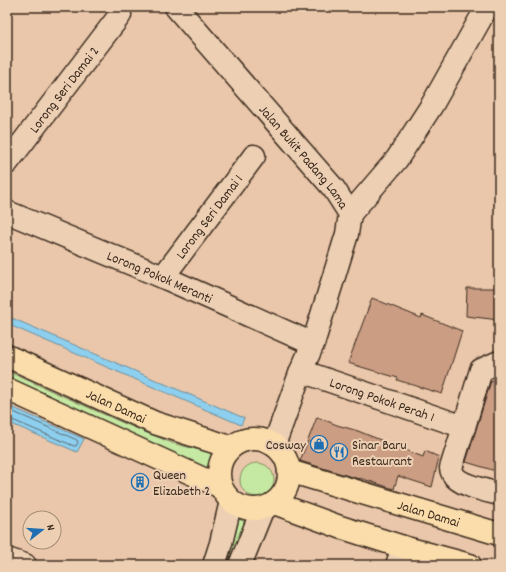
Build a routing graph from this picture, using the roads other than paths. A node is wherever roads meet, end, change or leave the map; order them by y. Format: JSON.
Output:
{"nodes":[{"id":1,"x":487,"y":7,"type":"edge"},
{"id":2,"x":181,"y":9,"type":"edge"},
{"id":3,"x":120,"y":15,"type":"dead end"},
{"id":4,"x":254,"y":156,"type":"dead end"},
{"id":5,"x":7,"y":163,"type":"edge"},
{"id":6,"x":7,"y":212,"type":"edge"},
{"id":7,"x":350,"y":214,"type":"junction"},
{"id":8,"x":163,"y":277,"type":"junction"},
{"id":9,"x":313,"y":344,"type":"junction"},
{"id":10,"x":7,"y":356,"type":"edge"},
{"id":11,"x":499,"y":362,"type":"edge"},
{"id":12,"x":301,"y":371,"type":"junction"},
{"id":13,"x":7,"y":389,"type":"edge"},
{"id":14,"x":464,"y":427,"type":"junction"},
{"id":15,"x":274,"y":444,"type":"junction"},
{"id":16,"x":230,"y":448,"type":"junction"},
{"id":17,"x":289,"y":471,"type":"junction"},
{"id":18,"x":226,"y":494,"type":"junction"},
{"id":19,"x":499,"y":494,"type":"edge"},
{"id":20,"x":268,"y":506,"type":"junction"},
{"id":21,"x":499,"y":534,"type":"edge"},
{"id":22,"x":400,"y":556,"type":"edge"},
{"id":23,"x":7,"y":559,"type":"edge"},
{"id":24,"x":25,"y":565,"type":"edge"},
{"id":25,"x":214,"y":565,"type":"edge"},
{"id":26,"x":240,"y":565,"type":"edge"},
{"id":27,"x":470,"y":565,"type":"edge"}],
"edges":[{"from":1,"to":7,"type":"street"},
{"from":2,"to":7,"type":"street","name":"Jalan Bukit Padang Lama"},
{"from":3,"to":5,"type":"street","name":"Lorong Seri Damai 2"},
{"from":4,"to":8,"type":"street","name":"Lorong Seri Damai 1"},
{"from":6,"to":8,"type":"street","name":"Lorong Pokok Meranti"},
{"from":7,"to":9,"type":"street","name":"Jalan Bukit Padang Lama"},
{"from":8,"to":9,"type":"street","name":"Lorong Pokok Meranti"},
{"from":9,"to":12,"type":"street","name":"Jalan Bukit Padang Lama"},
{"from":10,"to":16,"type":"main road","name":"Jalan Damai"},
{"from":11,"to":14,"type":"street"},
{"from":12,"to":14,"type":"street","name":"Lorong Pokok Perah 1"},
{"from":12,"to":15,"type":"street","name":"Jalan Bukit Padang Lama"},
{"from":13,"to":18,"type":"main road"},
{"from":14,"to":19,"type":"street"},
{"from":15,"to":16,"type":"main road"},
{"from":15,"to":17,"type":"main road"},
{"from":16,"to":18,"type":"main road"},
{"from":17,"to":20,"type":"main road"},
{"from":17,"to":21,"type":"main road","name":"Jalan Damai"},
{"from":18,"to":20,"type":"main road"},
{"from":18,"to":25,"type":"street"},
{"from":20,"to":22,"type":"main road"},
{"from":20,"to":26,"type":"street"},
{"from":22,"to":27,"type":"main road"},
{"from":23,"to":24,"type":"street"}]}
